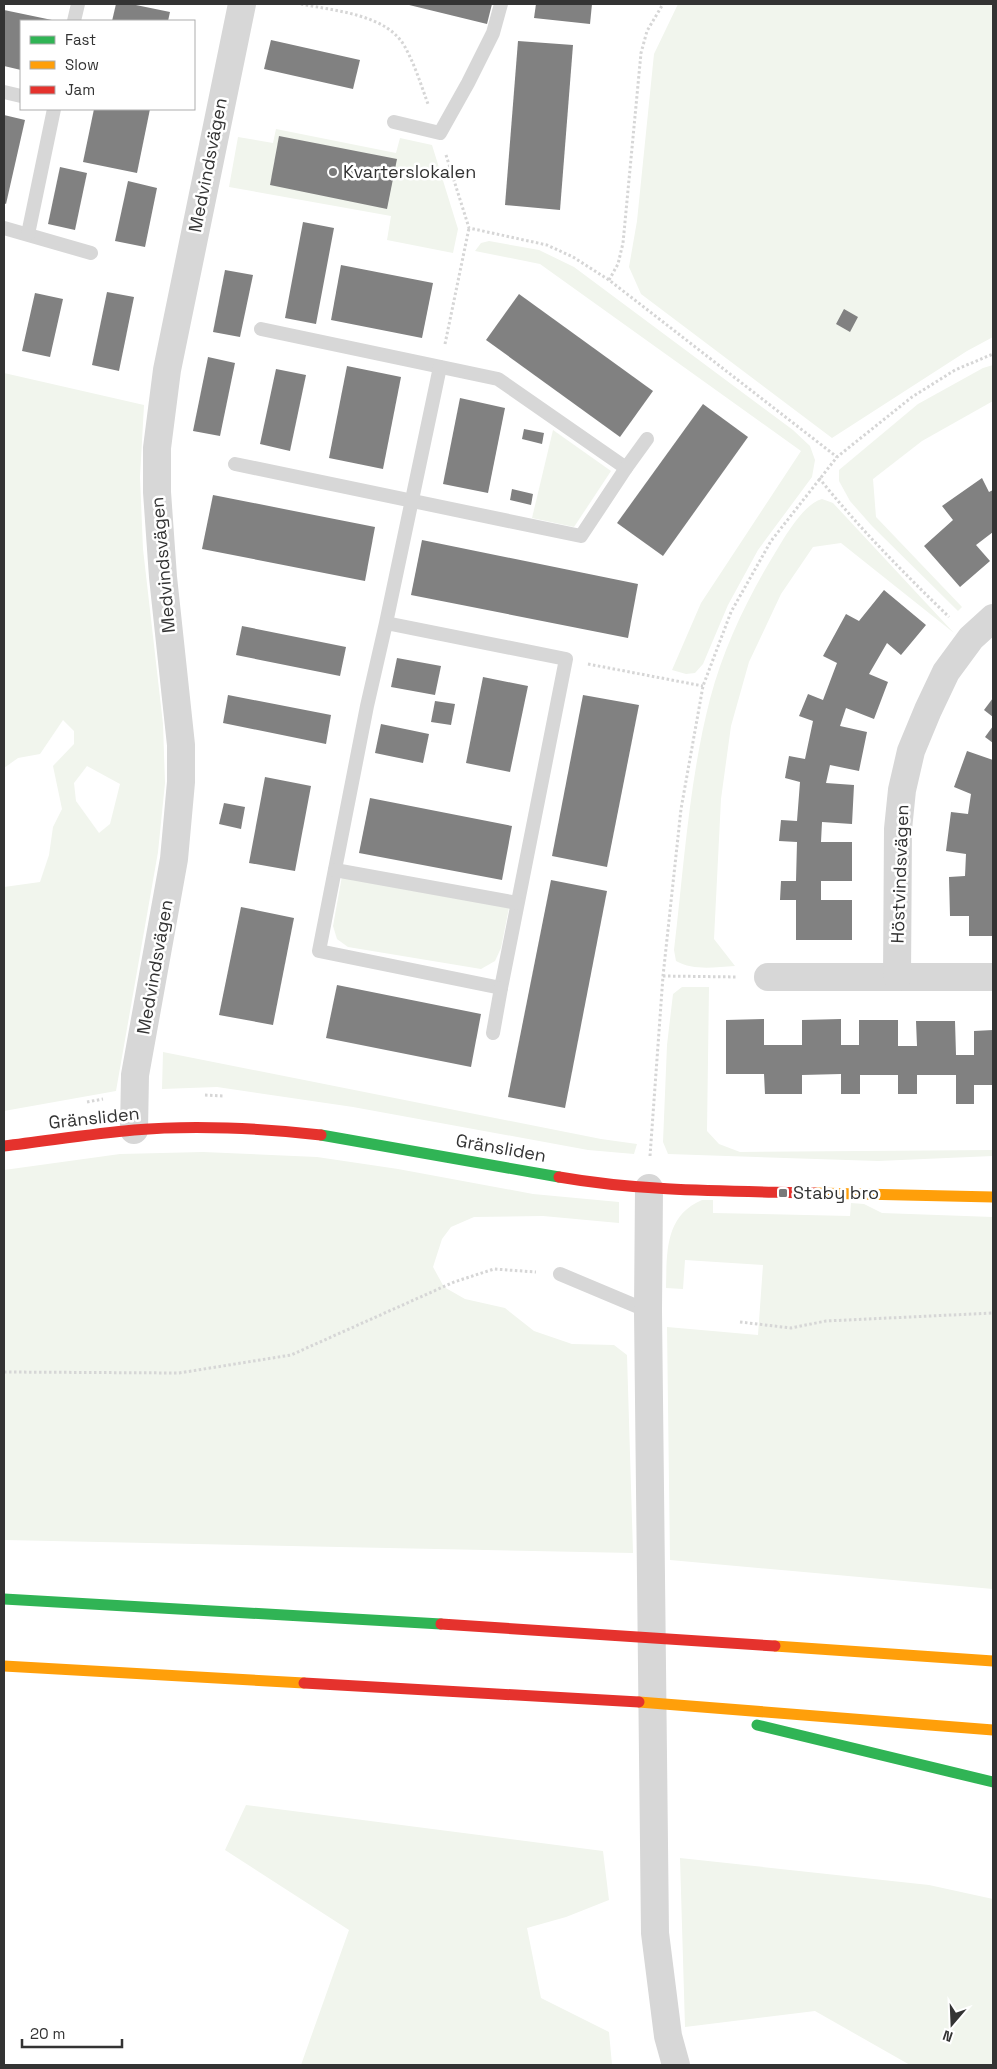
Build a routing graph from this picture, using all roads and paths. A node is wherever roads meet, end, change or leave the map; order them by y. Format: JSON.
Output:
{"nodes":[{"id":1,"x":78,"y":4,"type":"edge"},
{"id":2,"x":242,"y":4,"type":"edge"},
{"id":3,"x":301,"y":4,"type":"edge"},
{"id":4,"x":501,"y":4,"type":"edge"},
{"id":5,"x":663,"y":4,"type":"edge"},
{"id":6,"x":74,"y":20,"type":"edge"},
{"id":7,"x":4,"y":92,"type":"edge"},
{"id":8,"x":20,"y":96,"type":"edge"},
{"id":9,"x":54,"y":110,"type":"edge"},
{"id":10,"x":394,"y":122,"type":"dead end"},
{"id":11,"x":440,"y":133,"type":"junction"},
{"id":12,"x":4,"y":228,"type":"edge"},
{"id":13,"x":469,"y":228,"type":"junction"},
{"id":14,"x":28,"y":234,"type":"junction"},
{"id":15,"x":91,"y":253,"type":"dead end"},
{"id":16,"x":609,"y":280,"type":"junction"},
{"id":17,"x":261,"y":329,"type":"dead end"},
{"id":18,"x":993,"y":354,"type":"edge"},
{"id":19,"x":440,"y":367,"type":"junction"},
{"id":20,"x":647,"y":439,"type":"dead end"},
{"id":21,"x":837,"y":457,"type":"junction"},
{"id":22,"x":235,"y":464,"type":"dead end"},
{"id":23,"x":626,"y":468,"type":"junction"},
{"id":24,"x":820,"y":478,"type":"junction"},
{"id":25,"x":412,"y":500,"type":"junction"},
{"id":26,"x":993,"y":618,"type":"edge"},
{"id":27,"x":386,"y":623,"type":"junction"},
{"id":28,"x":971,"y":638,"type":"junction"},
{"id":29,"x":566,"y":659,"type":"junction"},
{"id":30,"x":703,"y":686,"type":"junction"},
{"id":31,"x":335,"y":870,"type":"junction"},
{"id":32,"x":517,"y":903,"type":"junction"},
{"id":33,"x":663,"y":976,"type":"junction"},
{"id":34,"x":768,"y":977,"type":"joint"},
{"id":35,"x":897,"y":977,"type":"junction"},
{"id":36,"x":993,"y":977,"type":"edge"},
{"id":37,"x":501,"y":988,"type":"junction"},
{"id":38,"x":493,"y":1033,"type":"dead end"},
{"id":39,"x":134,"y":1130,"type":"junction"},
{"id":40,"x":4,"y":1146,"type":"edge"},
{"id":41,"x":649,"y":1188,"type":"junction"},
{"id":42,"x":993,"y":1197,"type":"edge"},
{"id":43,"x":560,"y":1274,"type":"joint"},
{"id":44,"x":648,"y":1311,"type":"junction"},
{"id":45,"x":993,"y":1313,"type":"edge"},
{"id":46,"x":740,"y":1322,"type":"dead end"},
{"id":47,"x":4,"y":1372,"type":"edge"},
{"id":48,"x":4,"y":1599,"type":"edge"},
{"id":49,"x":993,"y":1661,"type":"edge"},
{"id":50,"x":4,"y":1666,"type":"edge"},
{"id":51,"x":668,"y":1704,"type":"junction"},
{"id":52,"x":993,"y":1730,"type":"edge"},
{"id":53,"x":993,"y":1782,"type":"edge"},
{"id":54,"x":676,"y":2065,"type":"edge"}],
"edges":[{"from":1,"to":6,"type":"lane"},
{"from":2,"to":39,"type":"street","name":"Medvindsvägen"},
{"from":3,"to":11,"type":"path"},
{"from":4,"to":11,"type":"lane"},
{"from":5,"to":16,"type":"path"},
{"from":7,"to":8,"type":"lane"},
{"from":9,"to":14,"type":"lane"},
{"from":10,"to":11,"type":"lane"},
{"from":11,"to":13,"type":"path"},
{"from":12,"to":14,"type":"lane"},
{"from":13,"to":16,"type":"path"},
{"from":13,"to":19,"type":"path"},
{"from":14,"to":15,"type":"lane"},
{"from":16,"to":21,"type":"path"},
{"from":17,"to":19,"type":"lane"},
{"from":18,"to":21,"type":"path"},
{"from":19,"to":23,"type":"lane"},
{"from":19,"to":25,"type":"lane"},
{"from":20,"to":23,"type":"lane"},
{"from":21,"to":24,"type":"path"},
{"from":22,"to":25,"type":"lane"},
{"from":23,"to":25,"type":"lane"},
{"from":24,"to":28,"type":"path"},
{"from":24,"to":30,"type":"path"},
{"from":25,"to":27,"type":"lane"},
{"from":26,"to":28,"type":"street","name":"Höstvindsvägen"},
{"from":27,"to":29,"type":"lane"},
{"from":27,"to":31,"type":"lane"},
{"from":28,"to":35,"type":"street","name":"Höstvindsvägen"},
{"from":29,"to":30,"type":"path"},
{"from":29,"to":32,"type":"lane"},
{"from":30,"to":33,"type":"path"},
{"from":31,"to":32,"type":"lane"},
{"from":31,"to":37,"type":"lane"},
{"from":32,"to":37,"type":"lane"},
{"from":33,"to":34,"type":"path"},
{"from":33,"to":41,"type":"path"},
{"from":34,"to":35,"type":"street"},
{"from":35,"to":36,"type":"street"},
{"from":37,"to":38,"type":"lane"},
{"from":39,"to":40,"type":"main road","name":"Gränsliden"},
{"from":39,"to":41,"type":"main road","name":"Gränsliden"},
{"from":41,"to":42,"type":"main road","name":"Gränsliden"},
{"from":41,"to":44,"type":"street"},
{"from":43,"to":44,"type":"lane"},
{"from":43,"to":47,"type":"path"},
{"from":44,"to":54,"type":"street"},
{"from":45,"to":46,"type":"path"},
{"from":48,"to":49,"type":"main road"},
{"from":50,"to":51,"type":"main road"},
{"from":51,"to":52,"type":"main road"},
{"from":51,"to":53,"type":"main road"}]}
